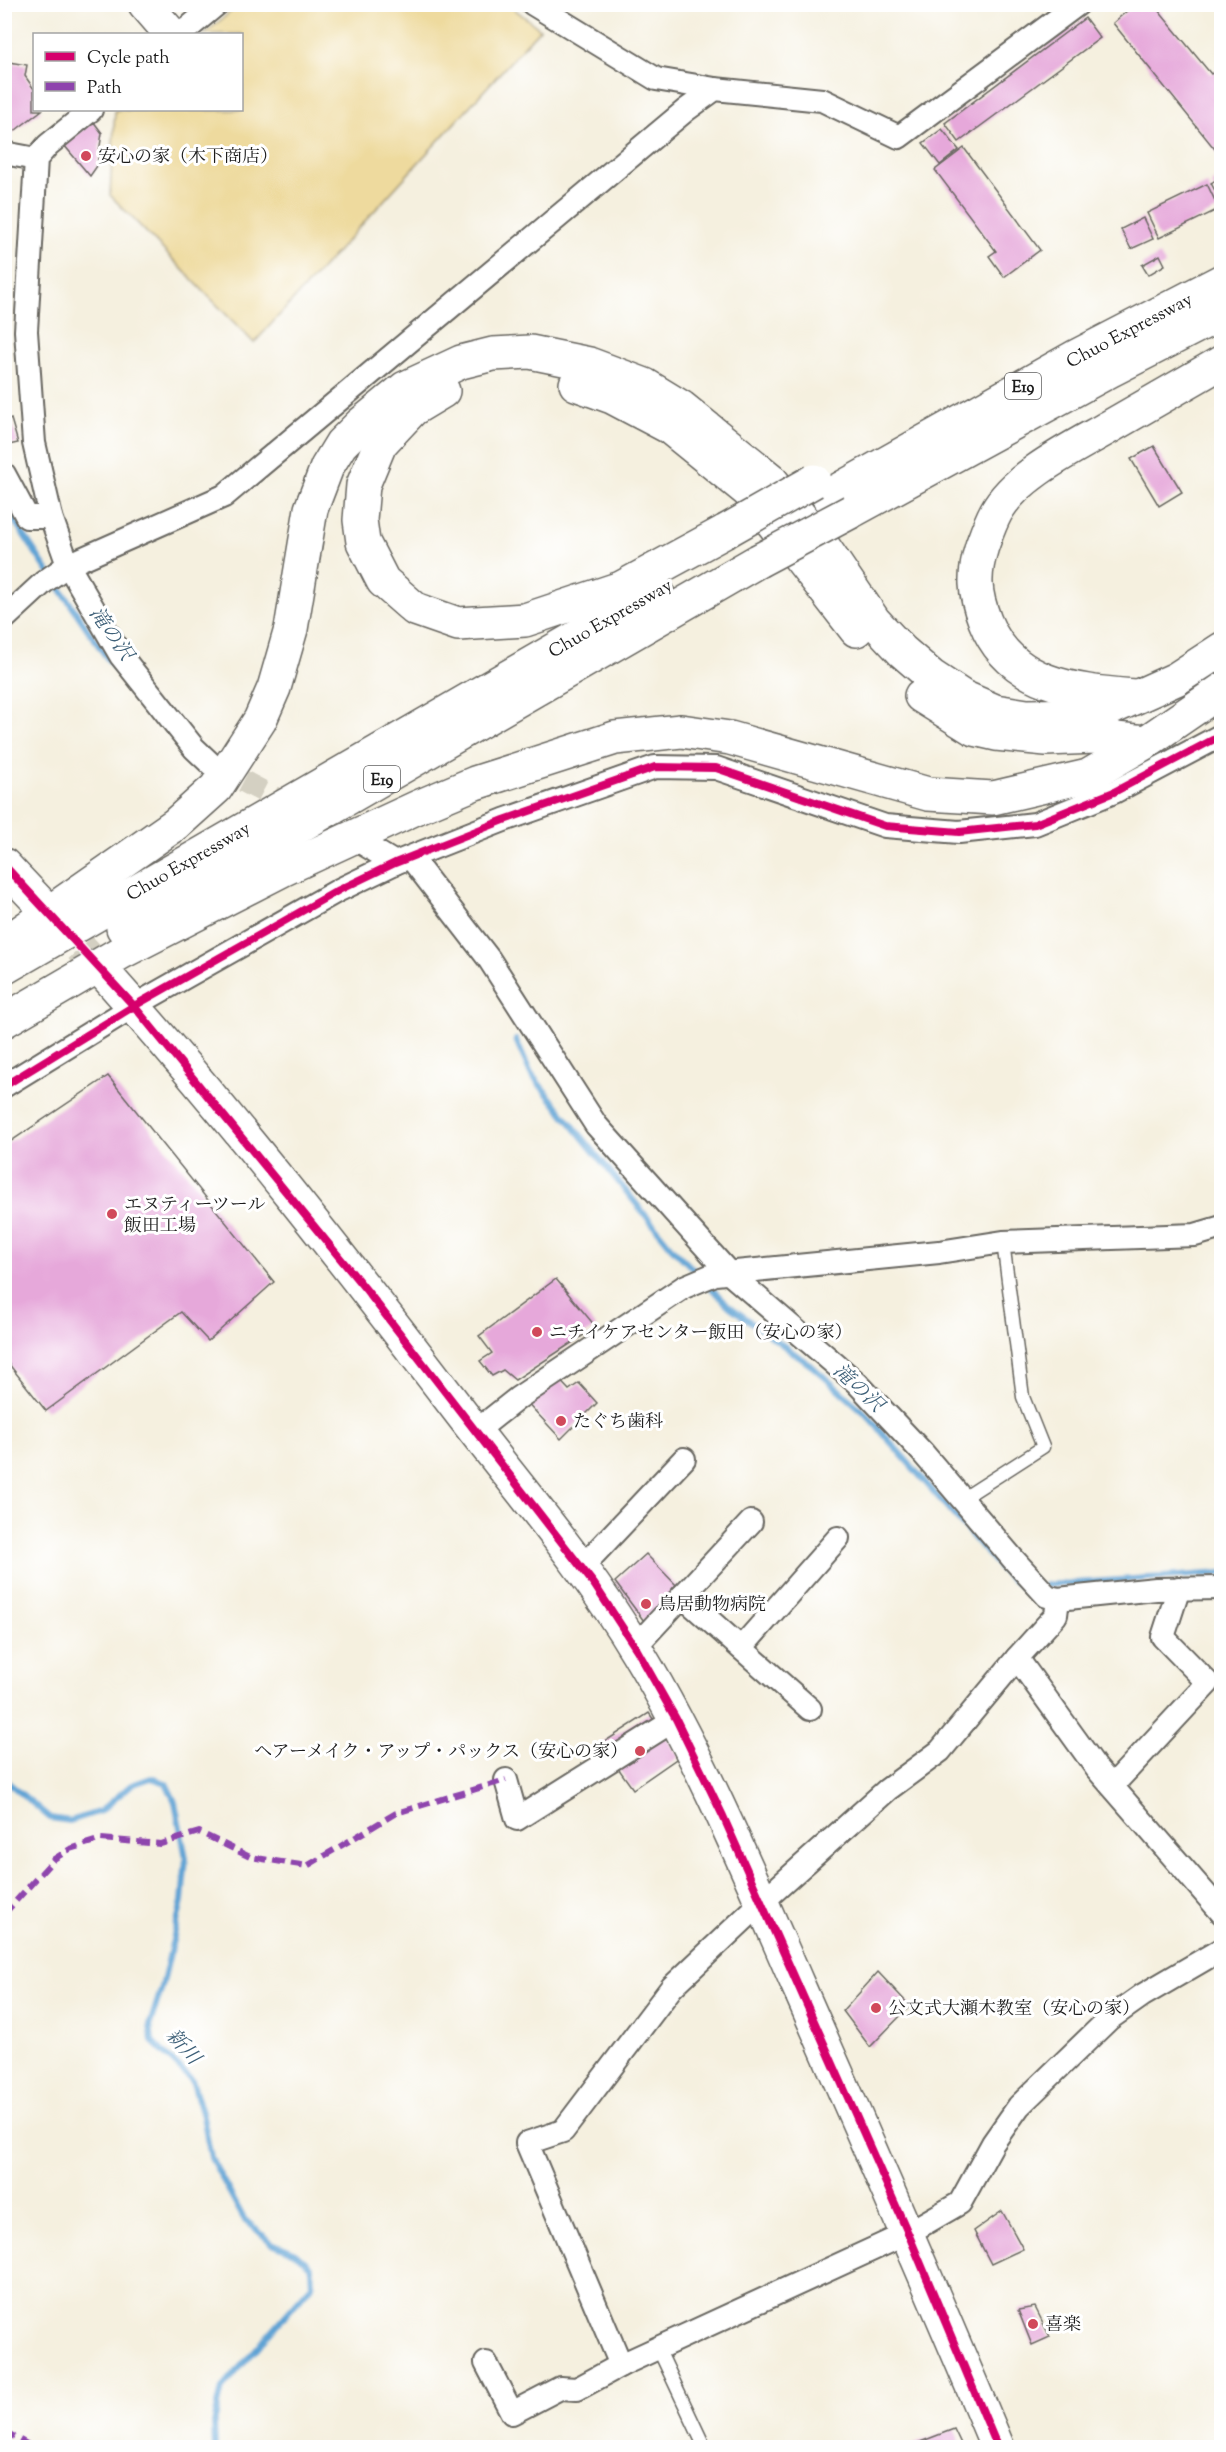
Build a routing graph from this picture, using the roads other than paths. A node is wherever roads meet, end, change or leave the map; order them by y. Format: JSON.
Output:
{"nodes":[{"id":1,"x":145,"y":4,"type":"edge"},
{"id":2,"x":217,"y":4,"type":"edge"},
{"id":3,"x":533,"y":4,"type":"edge"},
{"id":4,"x":1078,"y":4,"type":"edge"},
{"id":5,"x":170,"y":33,"type":"edge"},
{"id":6,"x":182,"y":33,"type":"edge"},
{"id":7,"x":716,"y":89,"type":"junction"},
{"id":8,"x":90,"y":111,"type":"edge"},
{"id":9,"x":4,"y":153,"type":"edge"},
{"id":10,"x":36,"y":159,"type":"junction"},
{"id":11,"x":1221,"y":281,"type":"edge"},
{"id":12,"x":1221,"y":313,"type":"edge"},
{"id":13,"x":1221,"y":362,"type":"edge"},
{"id":14,"x":4,"y":474,"type":"edge"},
{"id":15,"x":831,"y":496,"type":"junction"},
{"id":16,"x":51,"y":517,"type":"junction"},
{"id":17,"x":742,"y":545,"type":"junction"},
{"id":18,"x":57,"y":572,"type":"junction"},
{"id":19,"x":4,"y":619,"type":"edge"},
{"id":20,"x":1221,"y":649,"type":"edge"},
{"id":21,"x":1221,"y":690,"type":"edge"},
{"id":22,"x":1135,"y":696,"type":"junction"},
{"id":23,"x":1221,"y":735,"type":"edge"},
{"id":24,"x":1146,"y":742,"type":"junction"},
{"id":25,"x":212,"y":765,"type":"tunnel mouth"},
{"id":26,"x":362,"y":843,"type":"tunnel mouth"},
{"id":27,"x":403,"y":860,"type":"junction"},
{"id":28,"x":4,"y":865,"type":"edge"},
{"id":29,"x":39,"y":902,"type":"tunnel mouth"},
{"id":30,"x":4,"y":944,"type":"edge"},
{"id":31,"x":4,"y":968,"type":"edge"},
{"id":32,"x":105,"y":974,"type":"tunnel mouth"},
{"id":33,"x":4,"y":997,"type":"edge"},
{"id":34,"x":134,"y":1006,"type":"junction"},
{"id":35,"x":4,"y":1021,"type":"edge"},
{"id":36,"x":4,"y":1086,"type":"edge"},
{"id":37,"x":1221,"y":1227,"type":"edge"},
{"id":38,"x":1003,"y":1242,"type":"junction"},
{"id":39,"x":722,"y":1274,"type":"junction"},
{"id":40,"x":475,"y":1432,"type":"junction"},
{"id":41,"x":684,"y":1459,"type":"dead end"},
{"id":42,"x":962,"y":1499,"type":"junction"},
{"id":43,"x":751,"y":1522,"type":"dead end"},
{"id":44,"x":838,"y":1538,"type":"dead end"},
{"id":45,"x":581,"y":1568,"type":"junction"},
{"id":46,"x":1179,"y":1588,"type":"junction"},
{"id":47,"x":1221,"y":1588,"type":"edge"},
{"id":48,"x":682,"y":1596,"type":"junction"},
{"id":49,"x":1053,"y":1597,"type":"junction"},
{"id":50,"x":635,"y":1647,"type":"junction"},
{"id":51,"x":741,"y":1648,"type":"junction"},
{"id":52,"x":1017,"y":1658,"type":"junction"},
{"id":53,"x":810,"y":1710,"type":"dead end"},
{"id":54,"x":676,"y":1719,"type":"junction"},
{"id":55,"x":506,"y":1780,"type":"dead end"},
{"id":56,"x":1112,"y":1786,"type":"junction"},
{"id":57,"x":762,"y":1902,"type":"junction"},
{"id":58,"x":1221,"y":1913,"type":"edge"},
{"id":59,"x":1221,"y":1949,"type":"edge"},
{"id":60,"x":908,"y":2233,"type":"junction"},
{"id":61,"x":658,"y":2348,"type":"junction"},
{"id":62,"x":486,"y":2363,"type":"dead end"},
{"id":63,"x":621,"y":2365,"type":"junction"},
{"id":64,"x":705,"y":2448,"type":"edge"},
{"id":65,"x":998,"y":2448,"type":"edge"}],
"edges":[{"from":1,"to":5,"type":"main road"},
{"from":2,"to":6,"type":"street"},
{"from":3,"to":7,"type":"street"},
{"from":4,"to":7,"type":"street"},
{"from":7,"to":18,"type":"street"},
{"from":8,"to":10,"type":"street"},
{"from":9,"to":10,"type":"street"},
{"from":10,"to":16,"type":"street"},
{"from":11,"to":15,"type":"main road","name":"Chuo Expressway"},
{"from":12,"to":15,"type":"main road","name":"Chuo Expressway","number":"E19"},
{"from":13,"to":22,"type":"main road"},
{"from":14,"to":16,"type":"street"},
{"from":15,"to":17,"type":"main road","name":"Chuo Expressway","number":"E19","bridge":true},
{"from":15,"to":17,"type":"main road","bridge":true},
{"from":16,"to":18,"type":"street"},
{"from":17,"to":24,"type":"main road"},
{"from":17,"to":31,"type":"main road","name":"Chuo Expressway","number":"E19"},
{"from":17,"to":33,"type":"main road","name":"Chuo Expressway","number":"E19"},
{"from":18,"to":19,"type":"street"},
{"from":18,"to":25,"type":"street"},
{"from":20,"to":22,"type":"main road"},
{"from":21,"to":24,"type":"main road"},
{"from":22,"to":30,"type":"main road"},
{"from":23,"to":27,"type":"street"},
{"from":24,"to":35,"type":"main road"},
{"from":26,"to":27,"type":"street"},
{"from":27,"to":34,"type":"street"},
{"from":27,"to":39,"type":"street"},
{"from":28,"to":29,"type":"main road"},
{"from":32,"to":34,"type":"main road"},
{"from":34,"to":36,"type":"street"},
{"from":34,"to":40,"type":"main road"},
{"from":37,"to":38,"type":"street"},
{"from":38,"to":39,"type":"street"},
{"from":38,"to":42,"type":"lane"},
{"from":39,"to":40,"type":"street"},
{"from":39,"to":42,"type":"street"},
{"from":40,"to":45,"type":"main road"},
{"from":41,"to":45,"type":"street"},
{"from":42,"to":49,"type":"street"},
{"from":43,"to":48,"type":"street"},
{"from":44,"to":51,"type":"street"},
{"from":45,"to":50,"type":"main road"},
{"from":46,"to":47,"type":"street"},
{"from":46,"to":49,"type":"street"},
{"from":46,"to":56,"type":"street"},
{"from":48,"to":50,"type":"street"},
{"from":48,"to":51,"type":"street"},
{"from":49,"to":52,"type":"street"},
{"from":50,"to":54,"type":"main road"},
{"from":51,"to":53,"type":"street"},
{"from":52,"to":56,"type":"street"},
{"from":52,"to":57,"type":"street"},
{"from":54,"to":55,"type":"street"},
{"from":54,"to":57,"type":"main road"},
{"from":56,"to":58,"type":"street"},
{"from":57,"to":60,"type":"main road"},
{"from":57,"to":63,"type":"street"},
{"from":59,"to":60,"type":"street"},
{"from":60,"to":61,"type":"street"},
{"from":60,"to":65,"type":"main road"},
{"from":61,"to":63,"type":"street"},
{"from":61,"to":64,"type":"lane"},
{"from":62,"to":63,"type":"street"}]}
